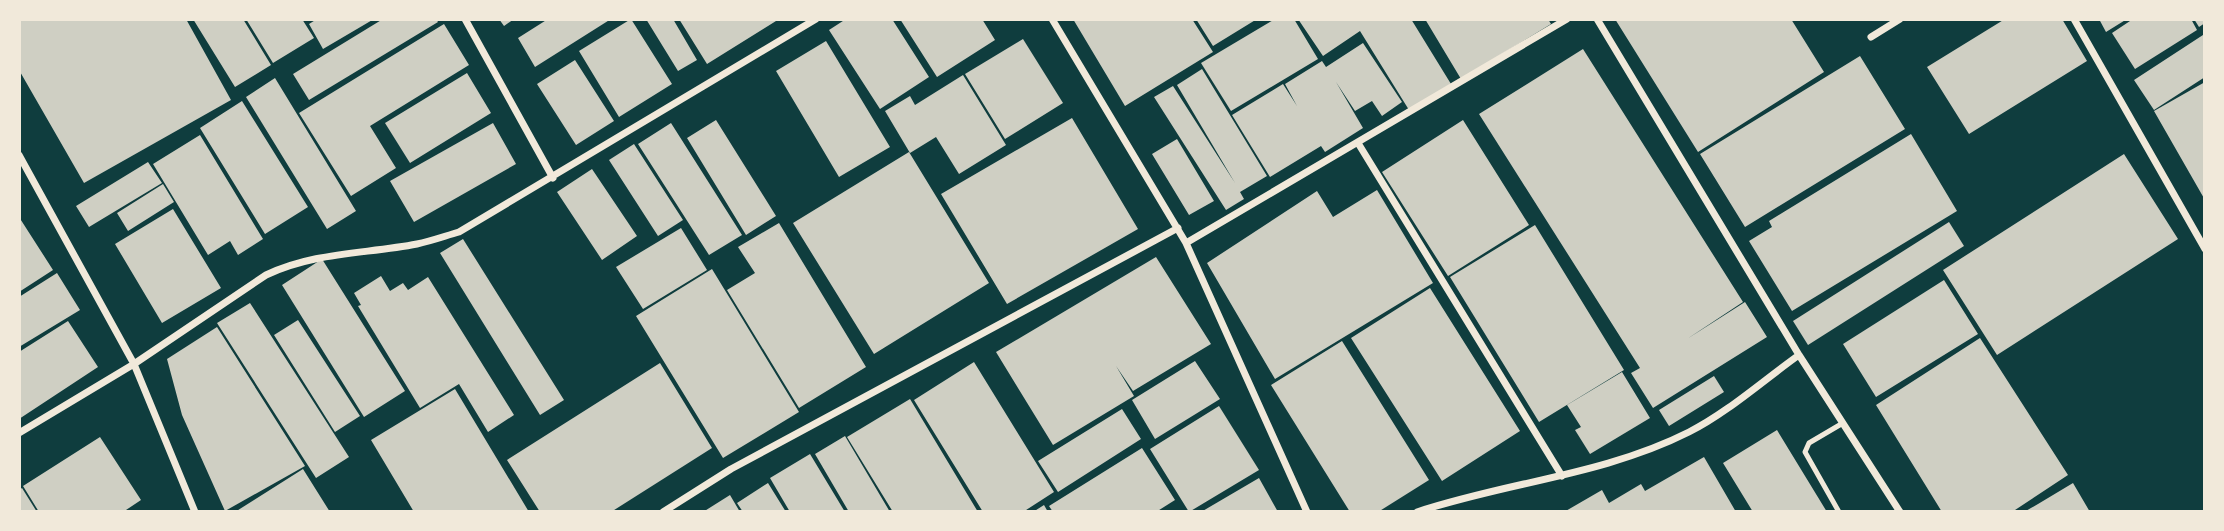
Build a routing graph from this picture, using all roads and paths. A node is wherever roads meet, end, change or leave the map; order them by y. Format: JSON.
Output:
{"nodes":[{"id":1,"x":465,"y":19,"type":"edge"},
{"id":2,"x":816,"y":19,"type":"edge"},
{"id":3,"x":1052,"y":19,"type":"edge"},
{"id":4,"x":1567,"y":19,"type":"edge"},
{"id":5,"x":1597,"y":19,"type":"edge"},
{"id":6,"x":1900,"y":19,"type":"edge"},
{"id":7,"x":2074,"y":19,"type":"edge"},
{"id":8,"x":1871,"y":37,"type":"dead end"},
{"id":9,"x":1358,"y":143,"type":"junction"},
{"id":10,"x":19,"y":155,"type":"edge"},
{"id":11,"x":553,"y":178,"type":"junction"},
{"id":12,"x":1178,"y":228,"type":"junction"},
{"id":13,"x":1186,"y":243,"type":"junction"},
{"id":14,"x":2205,"y":249,"type":"edge"},
{"id":15,"x":1799,"y":355,"type":"junction"},
{"id":16,"x":134,"y":364,"type":"junction"},
{"id":17,"x":1843,"y":424,"type":"junction"},
{"id":18,"x":19,"y":433,"type":"edge"},
{"id":19,"x":1562,"y":476,"type":"junction"},
{"id":20,"x":195,"y":512,"type":"edge"},
{"id":21,"x":663,"y":512,"type":"edge"},
{"id":22,"x":1307,"y":512,"type":"edge"},
{"id":23,"x":1417,"y":512,"type":"edge"},
{"id":24,"x":1839,"y":512,"type":"edge"},
{"id":25,"x":1900,"y":512,"type":"edge"}],
"edges":[{"from":1,"to":11,"type":"street"},
{"from":2,"to":11,"type":"street"},
{"from":3,"to":12,"type":"street"},
{"from":4,"to":9,"type":"street"},
{"from":5,"to":15,"type":"street"},
{"from":6,"to":8,"type":"street"},
{"from":7,"to":14,"type":"street"},
{"from":9,"to":13,"type":"street"},
{"from":9,"to":19,"type":"street"},
{"from":10,"to":16,"type":"street"},
{"from":11,"to":16,"type":"street"},
{"from":12,"to":13,"type":"street"},
{"from":12,"to":21,"type":"street"},
{"from":13,"to":22,"type":"street"},
{"from":15,"to":17,"type":"street"},
{"from":15,"to":19,"type":"street"},
{"from":16,"to":18,"type":"street"},
{"from":16,"to":20,"type":"street"},
{"from":17,"to":24,"type":"lane"},
{"from":17,"to":25,"type":"street"},
{"from":19,"to":23,"type":"street"}]}
